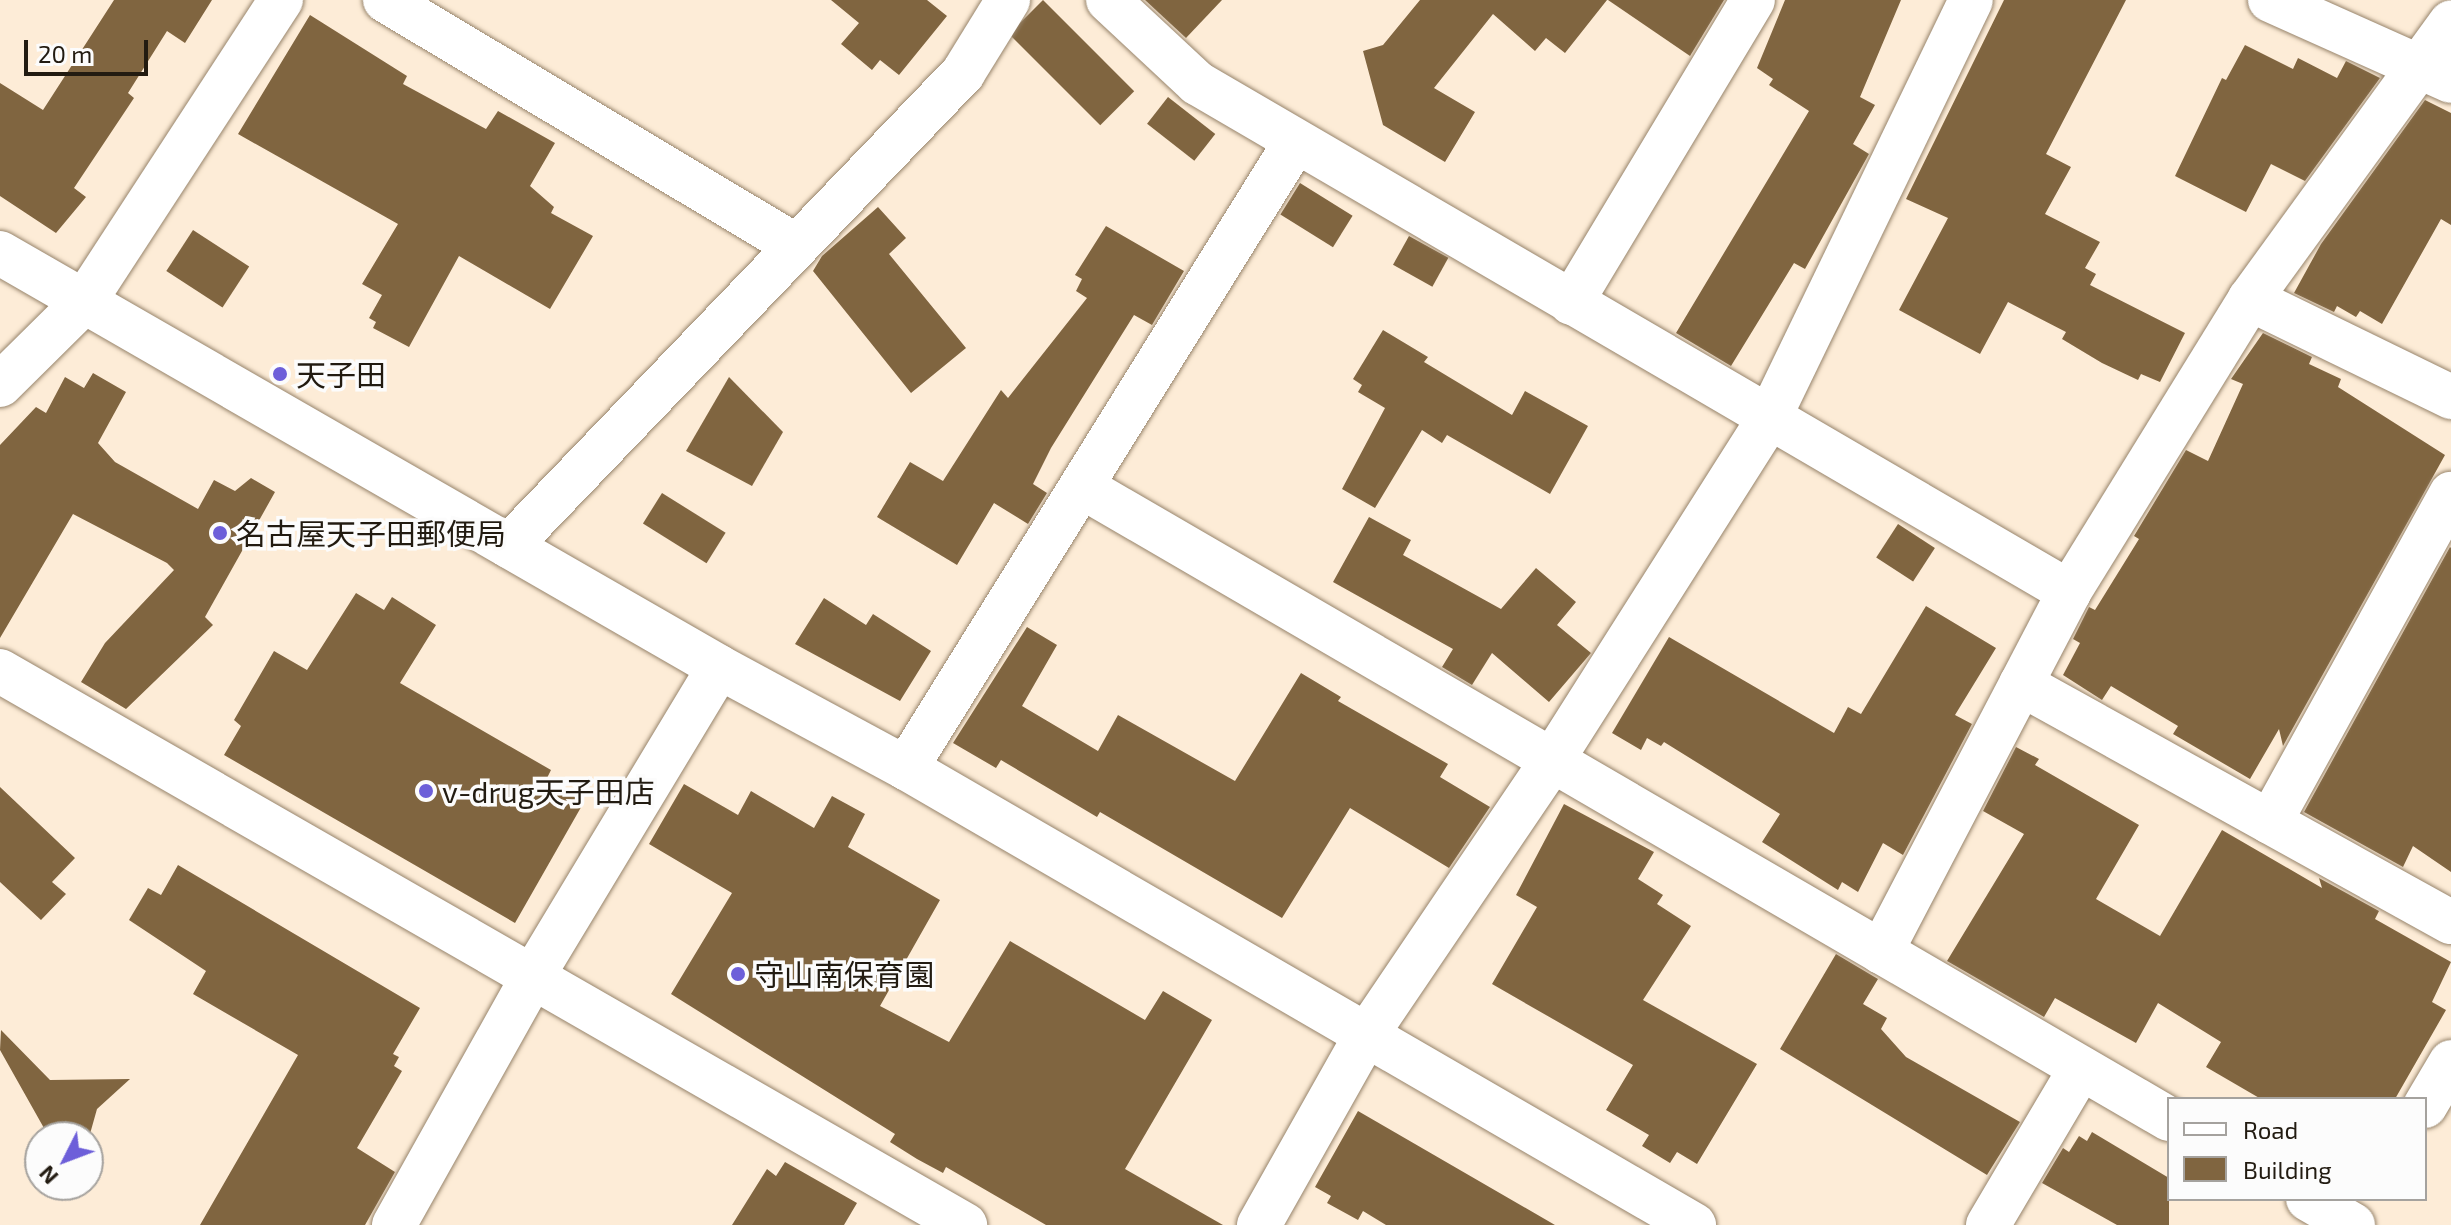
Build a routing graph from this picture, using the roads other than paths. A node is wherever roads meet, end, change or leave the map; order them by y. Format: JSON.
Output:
{"nodes":[{"id":1,"x":281,"y":0,"type":"edge"},
{"id":2,"x":385,"y":0,"type":"edge"},
{"id":3,"x":1008,"y":0,"type":"edge"},
{"id":4,"x":1108,"y":0,"type":"edge"},
{"id":5,"x":1753,"y":0,"type":"edge"},
{"id":6,"x":1971,"y":0,"type":"edge"},
{"id":7,"x":2270,"y":0,"type":"edge"},
{"id":8,"x":2451,"y":22,"type":"edge"},
{"id":9,"x":2435,"y":73,"type":"edge"},
{"id":10,"x":1296,"y":141,"type":"junction"},
{"id":11,"x":796,"y":246,"type":"junction"},
{"id":12,"x":0,"y":253,"type":"edge"},
{"id":13,"x":2250,"y":299,"type":"junction"},
{"id":14,"x":84,"y":302,"type":"junction"},
{"id":15,"x":1571,"y":303,"type":"junction"},
{"id":16,"x":0,"y":385,"type":"edge"},
{"id":17,"x":2451,"y":397,"type":"edge"},
{"id":18,"x":1768,"y":420,"type":"junction"},
{"id":19,"x":1084,"y":488,"type":"junction"},
{"id":20,"x":2451,"y":494,"type":"edge"},
{"id":21,"x":509,"y":546,"type":"junction"},
{"id":22,"x":2069,"y":592,"type":"junction"},
{"id":23,"x":719,"y":667,"type":"junction"},
{"id":24,"x":0,"y":671,"type":"edge"},
{"id":25,"x":2021,"y":684,"type":"junction"},
{"id":26,"x":1551,"y":762,"type":"junction"},
{"id":27,"x":906,"y":768,"type":"junction"},
{"id":28,"x":2270,"y":822,"type":"junction"},
{"id":29,"x":2451,"y":922,"type":"edge"},
{"id":30,"x":1881,"y":952,"type":"junction"},
{"id":31,"x":534,"y":974,"type":"junction"},
{"id":32,"x":1365,"y":1037,"type":"junction"},
{"id":33,"x":2451,"y":1062,"type":"edge"},
{"id":34,"x":2081,"y":1068,"type":"junction"},
{"id":35,"x":2427,"y":1103,"type":"edge"},
{"id":36,"x":2167,"y":1118,"type":"edge"},
{"id":37,"x":2312,"y":1201,"type":"edge"},
{"id":38,"x":2369,"y":1201,"type":"edge"},
{"id":39,"x":394,"y":1225,"type":"edge"},
{"id":40,"x":965,"y":1225,"type":"edge"},
{"id":41,"x":1259,"y":1225,"type":"edge"},
{"id":42,"x":1694,"y":1225,"type":"edge"},
{"id":43,"x":1988,"y":1225,"type":"edge"},
{"id":44,"x":2354,"y":1225,"type":"edge"}],
"edges":[{"from":1,"to":14,"type":"street"},
{"from":2,"to":11,"type":"street"},
{"from":3,"to":11,"type":"street"},
{"from":4,"to":10,"type":"street"},
{"from":5,"to":15,"type":"street"},
{"from":6,"to":18,"type":"street"},
{"from":7,"to":9,"type":"street"},
{"from":8,"to":9,"type":"street"},
{"from":9,"to":13,"type":"street"},
{"from":10,"to":15,"type":"street"},
{"from":10,"to":19,"type":"street"},
{"from":11,"to":21,"type":"street"},
{"from":12,"to":14,"type":"street"},
{"from":13,"to":17,"type":"street"},
{"from":13,"to":22,"type":"street"},
{"from":14,"to":16,"type":"street"},
{"from":14,"to":21,"type":"street"},
{"from":15,"to":18,"type":"street"},
{"from":18,"to":22,"type":"street"},
{"from":18,"to":26,"type":"street"},
{"from":19,"to":26,"type":"street"},
{"from":19,"to":27,"type":"street"},
{"from":20,"to":28,"type":"street"},
{"from":21,"to":23,"type":"street"},
{"from":22,"to":25,"type":"street"},
{"from":23,"to":27,"type":"street"},
{"from":23,"to":31,"type":"street"},
{"from":24,"to":31,"type":"street"},
{"from":25,"to":28,"type":"street"},
{"from":25,"to":30,"type":"street"},
{"from":26,"to":30,"type":"street"},
{"from":26,"to":32,"type":"street"},
{"from":27,"to":32,"type":"street"},
{"from":28,"to":29,"type":"street"},
{"from":30,"to":34,"type":"street"},
{"from":31,"to":39,"type":"street"},
{"from":31,"to":40,"type":"street"},
{"from":32,"to":41,"type":"street"},
{"from":32,"to":42,"type":"street"},
{"from":33,"to":35,"type":"street"},
{"from":34,"to":36,"type":"street"},
{"from":34,"to":43,"type":"street"},
{"from":37,"to":44,"type":"street"},
{"from":38,"to":44,"type":"street"}]}
